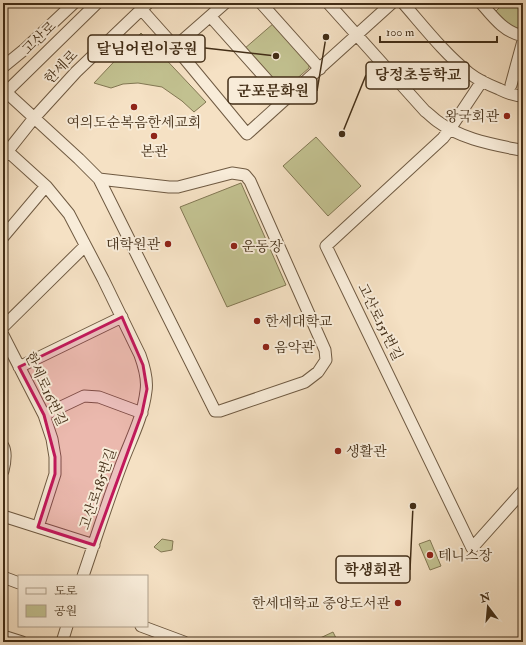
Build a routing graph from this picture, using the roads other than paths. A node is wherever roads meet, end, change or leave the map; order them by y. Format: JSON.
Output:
{"nodes":[{"id":1,"x":74,"y":3,"type":"edge"},
{"id":2,"x":97,"y":3,"type":"edge"},
{"id":3,"x":225,"y":3,"type":"edge"},
{"id":4,"x":261,"y":3,"type":"edge"},
{"id":5,"x":328,"y":3,"type":"edge"},
{"id":6,"x":392,"y":3,"type":"edge"},
{"id":7,"x":403,"y":3,"type":"edge"},
{"id":8,"x":481,"y":3,"type":"edge"},
{"id":9,"x":145,"y":6,"type":"edge"},
{"id":10,"x":210,"y":16,"type":"junction"},
{"id":11,"x":357,"y":35,"type":"junction"},
{"id":12,"x":523,"y":36,"type":"edge"},
{"id":13,"x":523,"y":41,"type":"edge"},
{"id":14,"x":175,"y":47,"type":"junction"},
{"id":15,"x":3,"y":67,"type":"edge"},
{"id":16,"x":320,"y":69,"type":"junction"},
{"id":17,"x":482,"y":81,"type":"junction"},
{"id":18,"x":511,"y":85,"type":"dead end"},
{"id":19,"x":4,"y":93,"type":"edge"},
{"id":20,"x":523,"y":96,"type":"edge"},
{"id":21,"x":285,"y":100,"type":"junction"},
{"id":22,"x":34,"y":118,"type":"junction"},
{"id":23,"x":450,"y":129,"type":"junction"},
{"id":24,"x":523,"y":150,"type":"edge"},
{"id":25,"x":5,"y":152,"type":"edge"},
{"id":26,"x":99,"y":180,"type":"junction"},
{"id":27,"x":46,"y":186,"type":"junction"},
{"id":28,"x":3,"y":237,"type":"edge"},
{"id":29,"x":85,"y":246,"type":"junction"},
{"id":30,"x":122,"y":317,"type":"junction"},
{"id":31,"x":3,"y":327,"type":"edge"},
{"id":32,"x":3,"y":335,"type":"edge"},
{"id":33,"x":19,"y":367,"type":"junction"},
{"id":34,"x":142,"y":413,"type":"junction"},
{"id":35,"x":44,"y":415,"type":"junction"},
{"id":36,"x":3,"y":446,"type":"edge"},
{"id":37,"x":4,"y":466,"type":"edge"},
{"id":38,"x":523,"y":491,"type":"edge"},
{"id":39,"x":3,"y":516,"type":"edge"},
{"id":40,"x":38,"y":527,"type":"junction"},
{"id":41,"x":94,"y":545,"type":"junction"},
{"id":42,"x":83,"y":575,"type":"edge"},
{"id":43,"x":3,"y":577,"type":"edge"},
{"id":44,"x":18,"y":583,"type":"edge"},
{"id":45,"x":67,"y":627,"type":"edge"},
{"id":46,"x":144,"y":627,"type":"edge"},
{"id":47,"x":5,"y":638,"type":"edge"},
{"id":48,"x":22,"y":642,"type":"edge"},
{"id":49,"x":62,"y":642,"type":"edge"},
{"id":50,"x":184,"y":642,"type":"edge"}],
"edges":[{"from":1,"to":15,"type":"street"},
{"from":2,"to":19,"type":"street","name":"고산로"},
{"from":3,"to":10,"type":"street"},
{"from":4,"to":16,"type":"street"},
{"from":5,"to":11,"type":"street"},
{"from":6,"to":11,"type":"street"},
{"from":7,"to":17,"type":"street"},
{"from":8,"to":12,"type":"street"},
{"from":9,"to":14,"type":"street"},
{"from":9,"to":22,"type":"street","name":"한세로"},
{"from":10,"to":14,"type":"street"},
{"from":10,"to":21,"type":"street"},
{"from":11,"to":16,"type":"street"},
{"from":11,"to":23,"type":"street"},
{"from":13,"to":18,"type":"street"},
{"from":14,"to":21,"type":"street"},
{"from":16,"to":21,"type":"street"},
{"from":17,"to":20,"type":"street"},
{"from":17,"to":23,"type":"street","name":"고산로151번길"},
{"from":19,"to":22,"type":"street"},
{"from":22,"to":25,"type":"street","name":"한세로"},
{"from":22,"to":26,"type":"street"},
{"from":23,"to":24,"type":"street"},
{"from":23,"to":38,"type":"street","name":"고산로151번길"},
{"from":25,"to":27,"type":"street","name":"고산로185번길"},
{"from":26,"to":26,"type":"street"},
{"from":27,"to":28,"type":"street"},
{"from":27,"to":29,"type":"street","name":"고산로185번길"},
{"from":29,"to":30,"type":"street","name":"고산로185번길"},
{"from":29,"to":31,"type":"street"},
{"from":30,"to":33,"type":"street"},
{"from":30,"to":34,"type":"street","name":"고산로185번길"},
{"from":32,"to":33,"type":"street","name":"한세로16번길"},
{"from":33,"to":35,"type":"street","name":"한세로16번길"},
{"from":34,"to":35,"type":"street"},
{"from":34,"to":41,"type":"street","name":"고산로185번길"},
{"from":35,"to":40,"type":"street","name":"한세로16번길"},
{"from":36,"to":37,"type":"street"},
{"from":39,"to":40,"type":"street"},
{"from":40,"to":41,"type":"street"},
{"from":41,"to":42,"type":"street","name":"고산로185번길"},
{"from":43,"to":44,"type":"street"},
{"from":45,"to":49,"type":"street"},
{"from":46,"to":50,"type":"street"},
{"from":47,"to":48,"type":"street"}]}
